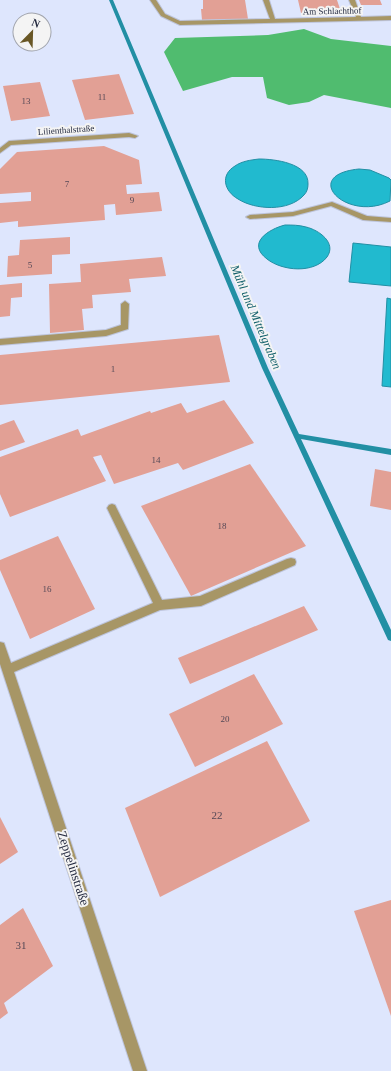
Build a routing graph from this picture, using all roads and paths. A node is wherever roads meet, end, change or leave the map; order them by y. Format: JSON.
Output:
{"nodes":[{"id":1,"x":153,"y":0,"type":"edge"},
{"id":2,"x":266,"y":0,"type":"edge"},
{"id":3,"x":352,"y":0,"type":"edge"},
{"id":4,"x":391,"y":18,"type":"edge"},
{"id":5,"x":359,"y":19,"type":"junction"},
{"id":6,"x":273,"y":21,"type":"junction"},
{"id":7,"x":136,"y":136,"type":"dead end"},
{"id":8,"x":0,"y":151,"type":"edge"},
{"id":9,"x":250,"y":217,"type":"dead end"},
{"id":10,"x":391,"y":220,"type":"edge"},
{"id":11,"x":125,"y":304,"type":"dead end"},
{"id":12,"x":0,"y":342,"type":"edge"},
{"id":13,"x":112,"y":508,"type":"dead end"},
{"id":14,"x":291,"y":562,"type":"dead end"},
{"id":15,"x":159,"y":605,"type":"junction"},
{"id":16,"x":0,"y":647,"type":"edge"},
{"id":17,"x":5,"y":668,"type":"edge"},
{"id":18,"x":140,"y":1071,"type":"edge"}],
"edges":[{"from":1,"to":6,"type":"street","name":"Am Schlachthof"},
{"from":2,"to":6,"type":"street"},
{"from":3,"to":5,"type":"street"},
{"from":4,"to":5,"type":"street","name":"Am Schlachthof"},
{"from":5,"to":6,"type":"street","name":"Am Schlachthof"},
{"from":7,"to":8,"type":"street","name":"Lilienthalstraße"},
{"from":9,"to":10,"type":"street"},
{"from":11,"to":12,"type":"street"},
{"from":13,"to":15,"type":"street"},
{"from":14,"to":15,"type":"street"},
{"from":15,"to":17,"type":"street"},
{"from":16,"to":17,"type":"street","name":"Zeppelinstraße"},
{"from":17,"to":18,"type":"street","name":"Zeppelinstraße"}]}
